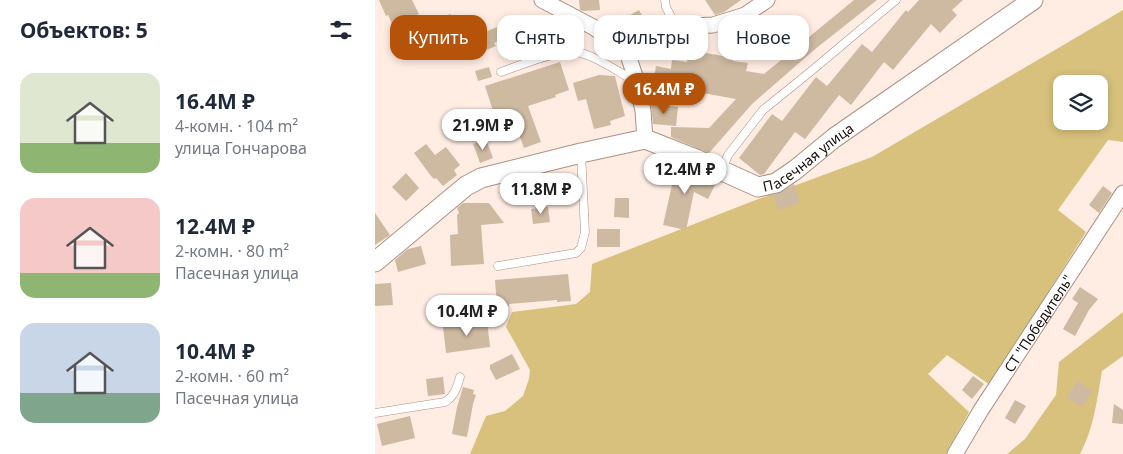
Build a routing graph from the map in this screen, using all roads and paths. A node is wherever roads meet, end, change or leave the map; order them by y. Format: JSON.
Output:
{"nodes":[{"id":1,"x":542,"y":0,"type":"edge"},
{"id":2,"x":665,"y":0,"type":"edge"},
{"id":3,"x":767,"y":0,"type":"edge"},
{"id":4,"x":896,"y":0,"type":"edge"},
{"id":5,"x":1033,"y":0,"type":"edge"},
{"id":6,"x":670,"y":15,"type":"edge"},
{"id":7,"x":708,"y":25,"type":"edge"},
{"id":8,"x":594,"y":28,"type":"edge"},
{"id":9,"x":630,"y":60,"type":"edge"},
{"id":10,"x":501,"y":72,"type":"dead end"},
{"id":11,"x":637,"y":82,"type":"junction"},
{"id":12,"x":645,"y":139,"type":"junction"},
{"id":13,"x":581,"y":153,"type":"junction"},
{"id":14,"x":721,"y":171,"type":"junction"},
{"id":15,"x":1123,"y":192,"type":"edge"},
{"id":16,"x":375,"y":262,"type":"edge"},
{"id":17,"x":498,"y":266,"type":"dead end"},
{"id":18,"x":460,"y":377,"type":"dead end"},
{"id":19,"x":375,"y":413,"type":"edge"},
{"id":20,"x":955,"y":454,"type":"edge"}],
"edges":[{"from":1,"to":8,"type":"street"},
{"from":2,"to":6,"type":"lane"},
{"from":3,"to":7,"type":"street"},
{"from":4,"to":14,"type":"lane"},
{"from":5,"to":14,"type":"street","name":"Пасечная улица"},
{"from":9,"to":11,"type":"street"},
{"from":10,"to":11,"type":"lane"},
{"from":11,"to":12,"type":"street"},
{"from":12,"to":13,"type":"street"},
{"from":12,"to":14,"type":"street","name":"Пасечная улица"},
{"from":13,"to":16,"type":"street"},
{"from":13,"to":17,"type":"lane"},
{"from":15,"to":20,"type":"street","name":"СТ \"Победитель\""},
{"from":18,"to":19,"type":"lane"}]}
